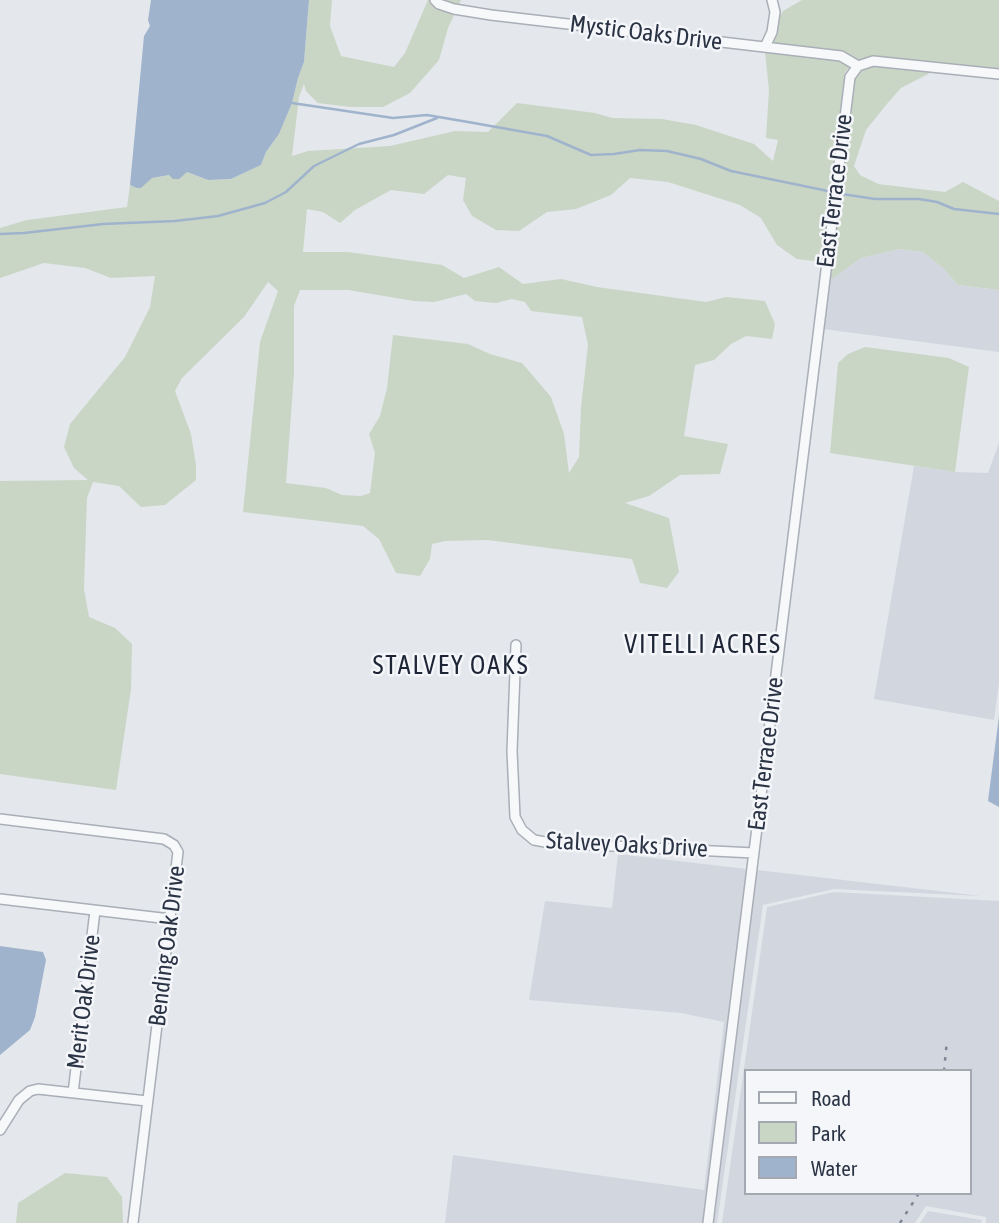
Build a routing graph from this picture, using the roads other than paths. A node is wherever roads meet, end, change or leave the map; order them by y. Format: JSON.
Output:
{"nodes":[{"id":1,"x":435,"y":0,"type":"edge"},
{"id":2,"x":772,"y":0,"type":"edge"},
{"id":3,"x":765,"y":47,"type":"junction"},
{"id":4,"x":858,"y":66,"type":"junction"},
{"id":5,"x":999,"y":74,"type":"edge"},
{"id":6,"x":516,"y":645,"type":"dead end"},
{"id":7,"x":0,"y":819,"type":"edge"},
{"id":8,"x":754,"y":853,"type":"junction"},
{"id":9,"x":0,"y":899,"type":"edge"},
{"id":10,"x":95,"y":911,"type":"junction"},
{"id":11,"x":170,"y":919,"type":"junction"},
{"id":12,"x":73,"y":1093,"type":"junction"},
{"id":13,"x":147,"y":1101,"type":"junction"},
{"id":14,"x":0,"y":1130,"type":"edge"},
{"id":15,"x":133,"y":1223,"type":"edge"},
{"id":16,"x":708,"y":1223,"type":"edge"}],
"edges":[{"from":1,"to":3,"type":"street","name":"Mystic Oaks Drive"},
{"from":2,"to":3,"type":"street"},
{"from":3,"to":4,"type":"street","name":"Mystic Oaks Drive"},
{"from":4,"to":5,"type":"street"},
{"from":4,"to":8,"type":"street","name":"East Terrace Drive"},
{"from":6,"to":8,"type":"street","name":"Stalvey Oaks Drive"},
{"from":7,"to":11,"type":"street","name":"Bending Oak Drive"},
{"from":8,"to":16,"type":"street","name":"East Terrace Drive"},
{"from":9,"to":10,"type":"street"},
{"from":10,"to":11,"type":"street"},
{"from":10,"to":12,"type":"street","name":"Merit Oak Drive"},
{"from":11,"to":13,"type":"street","name":"Bending Oak Drive"},
{"from":12,"to":13,"type":"street"},
{"from":12,"to":14,"type":"street"},
{"from":13,"to":15,"type":"street","name":"Bending Oak Drive"}]}
